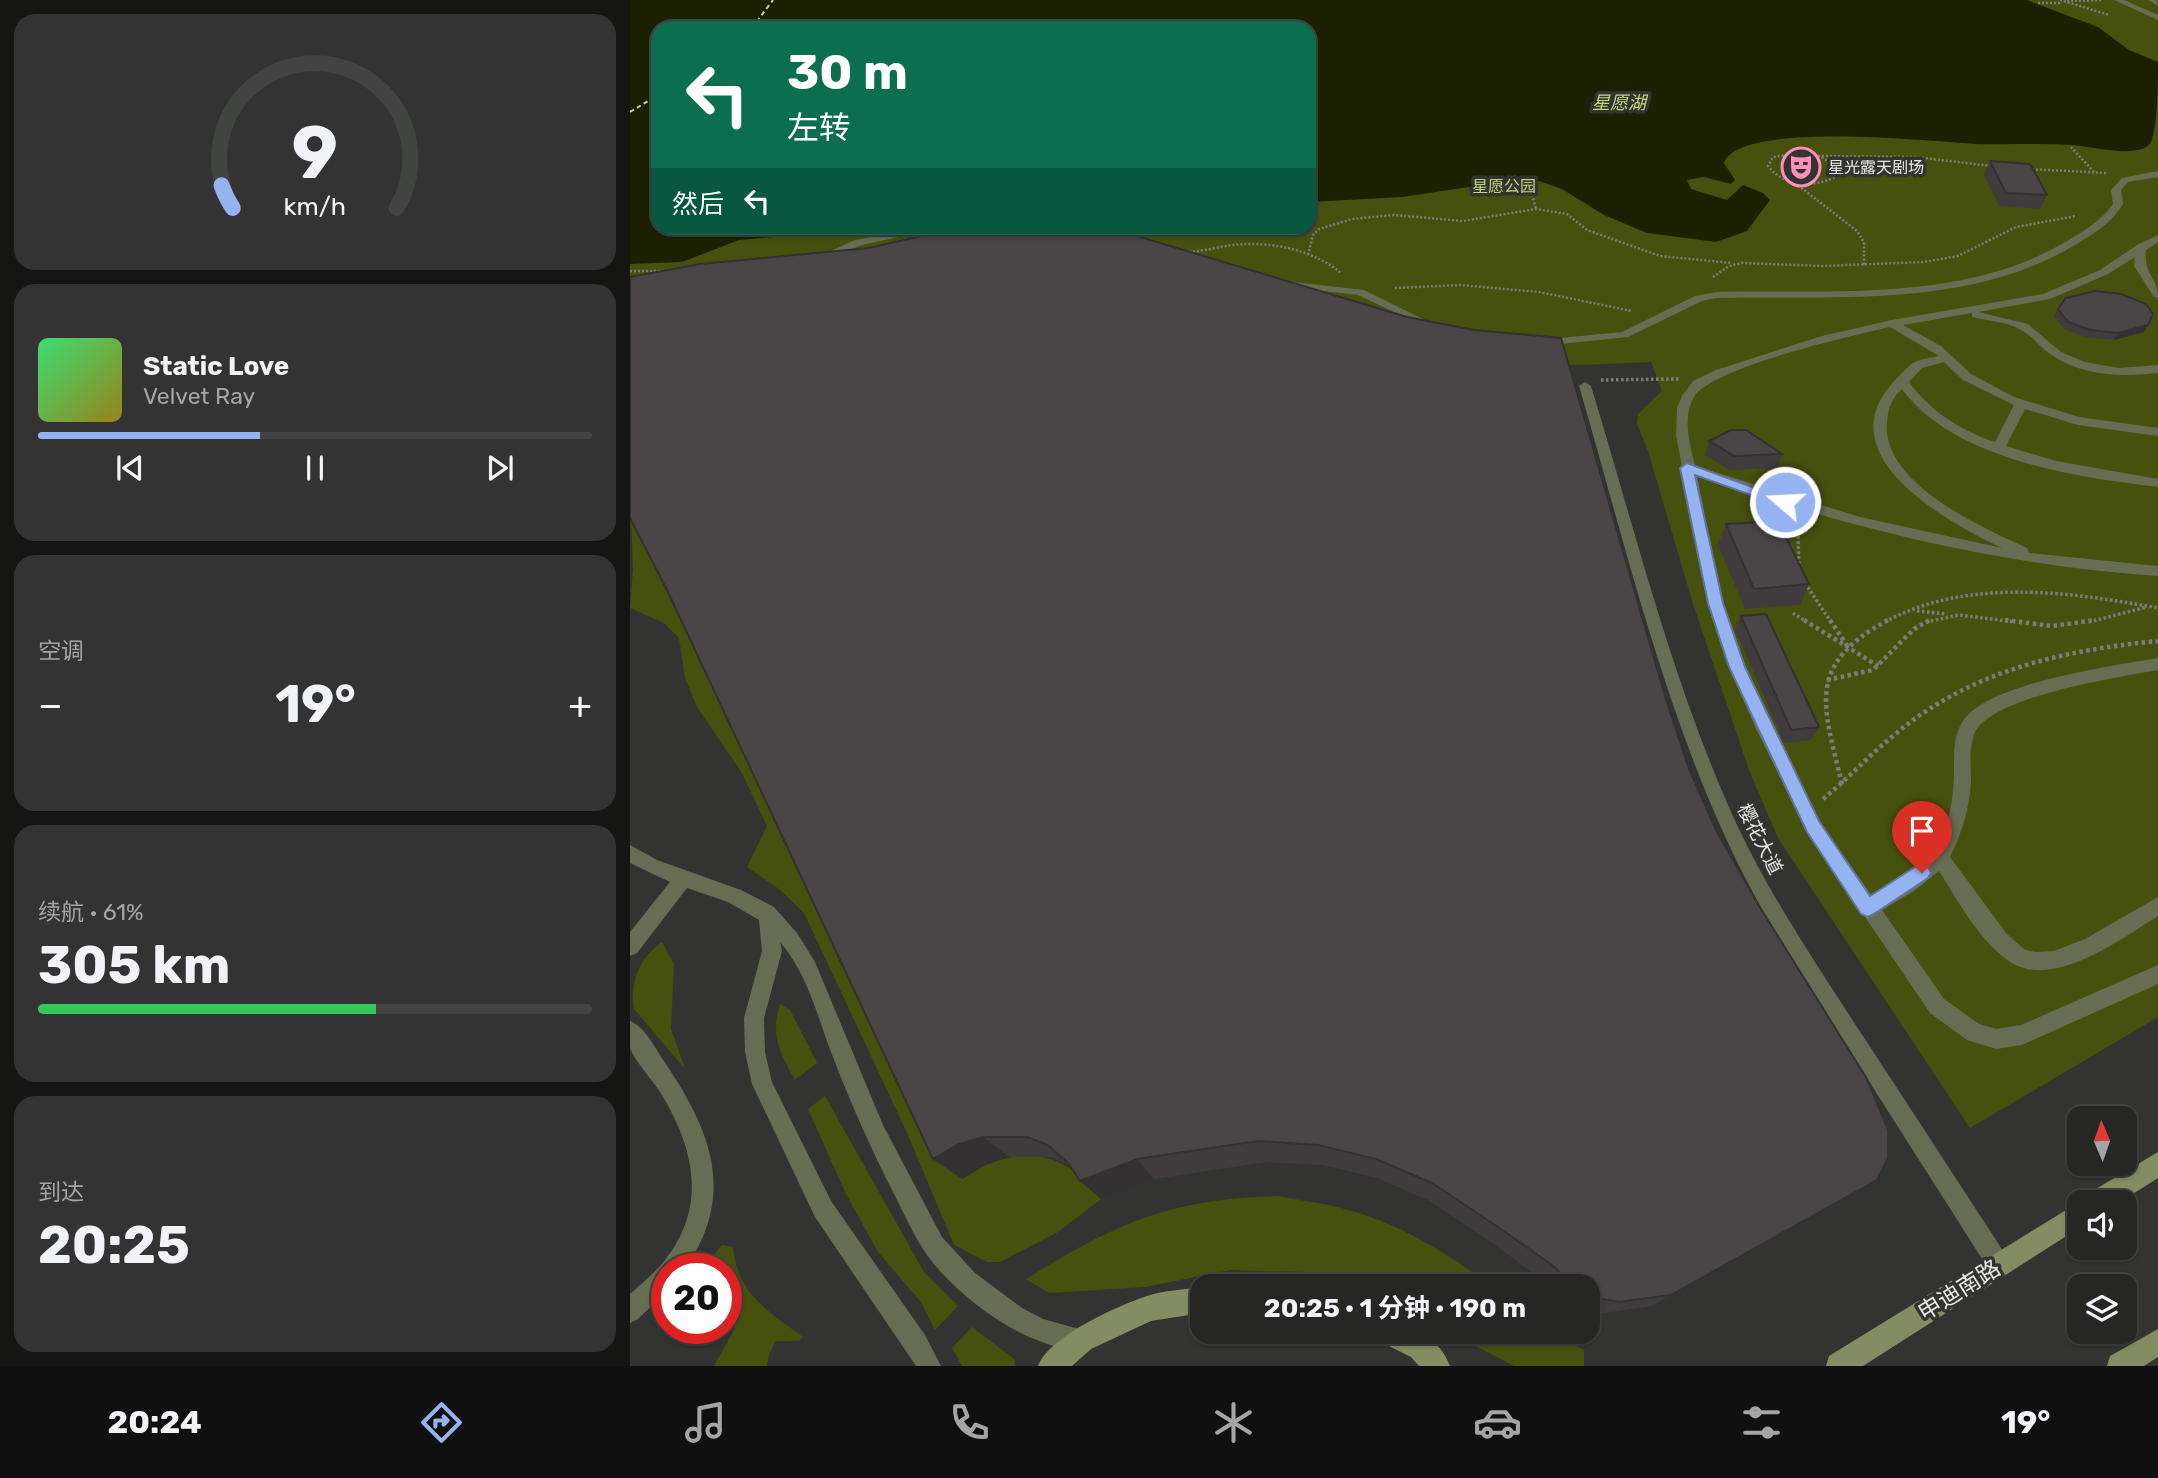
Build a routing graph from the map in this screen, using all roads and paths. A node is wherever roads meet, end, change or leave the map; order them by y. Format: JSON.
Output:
{"nodes":[{"id":1,"x":2107,"y":0,"type":"edge"},
{"id":2,"x":2118,"y":0,"type":"edge"},
{"id":3,"x":2152,"y":0,"type":"edge"},
{"id":4,"x":2062,"y":1,"type":"edge"},
{"id":5,"x":2038,"y":3,"type":"dead end"},
{"id":6,"x":2067,"y":3,"type":"dead end"},
{"id":7,"x":2158,"y":4,"type":"edge"},
{"id":8,"x":2158,"y":19,"type":"edge"},
{"id":9,"x":2071,"y":147,"type":"dead end"},
{"id":10,"x":1818,"y":156,"type":"junction"},
{"id":11,"x":2001,"y":167,"type":"edge"},
{"id":12,"x":2020,"y":168,"type":"edge"},
{"id":13,"x":2094,"y":172,"type":"junction"},
{"id":14,"x":2158,"y":174,"type":"edge"},
{"id":15,"x":2140,"y":175,"type":"junction"},
{"id":16,"x":1793,"y":182,"type":"junction"},
{"id":17,"x":1529,"y":183,"type":"dead end"},
{"id":18,"x":1535,"y":209,"type":"junction"},
{"id":19,"x":2082,"y":215,"type":"dead end"},
{"id":20,"x":1316,"y":232,"type":"edge"},
{"id":21,"x":897,"y":235,"type":"edge"},
{"id":22,"x":1138,"y":235,"type":"edge"},
{"id":23,"x":1313,"y":235,"type":"edge"},
{"id":24,"x":2158,"y":238,"type":"edge"},
{"id":25,"x":1151,"y":244,"type":"edge"},
{"id":26,"x":2141,"y":247,"type":"junction"},
{"id":27,"x":1181,"y":252,"type":"edge"},
{"id":28,"x":1308,"y":255,"type":"junction"},
{"id":29,"x":1742,"y":263,"type":"junction"},
{"id":30,"x":1864,"y":265,"type":"junction"},
{"id":31,"x":803,"y":267,"type":"edge"},
{"id":32,"x":630,"y":271,"type":"edge"},
{"id":33,"x":677,"y":273,"type":"edge"},
{"id":34,"x":1345,"y":276,"type":"dead end"},
{"id":35,"x":1268,"y":281,"type":"edge"},
{"id":36,"x":1707,"y":282,"type":"dead end"},
{"id":37,"x":1389,"y":288,"type":"dead end"},
{"id":38,"x":2158,"y":295,"type":"edge"},
{"id":39,"x":1642,"y":311,"type":"dead end"},
{"id":40,"x":1956,"y":313,"type":"junction"},
{"id":41,"x":1892,"y":323,"type":"junction"},
{"id":42,"x":1439,"y":328,"type":"edge"},
{"id":43,"x":1522,"y":343,"type":"edge"},
{"id":44,"x":1945,"y":358,"type":"junction"},
{"id":45,"x":2158,"y":369,"type":"edge"},
{"id":46,"x":1657,"y":378,"type":"dead end"},
{"id":47,"x":1903,"y":382,"type":"junction"},
{"id":48,"x":1585,"y":386,"type":"joint"},
{"id":49,"x":2021,"y":404,"type":"junction"},
{"id":50,"x":2158,"y":432,"type":"edge"},
{"id":51,"x":1999,"y":447,"type":"junction"},
{"id":52,"x":1687,"y":468,"type":"junction"},
{"id":53,"x":2158,"y":484,"type":"edge"},
{"id":54,"x":1736,"y":485,"type":"junction"},
{"id":55,"x":2041,"y":560,"type":"junction"},
{"id":56,"x":2158,"y":571,"type":"edge"},
{"id":57,"x":2149,"y":607,"type":"junction"},
{"id":58,"x":2158,"y":608,"type":"edge"},
{"id":59,"x":1913,"y":611,"type":"junction"},
{"id":60,"x":1793,"y":613,"type":"dead end"},
{"id":61,"x":1961,"y":615,"type":"junction"},
{"id":62,"x":1848,"y":647,"type":"junction"},
{"id":63,"x":2158,"y":664,"type":"edge"},
{"id":64,"x":1878,"y":666,"type":"junction"},
{"id":65,"x":1826,"y":680,"type":"junction"},
{"id":66,"x":1842,"y":784,"type":"dead end"},
{"id":67,"x":630,"y":853,"type":"edge"},
{"id":68,"x":1940,"y":858,"type":"junction"},
{"id":69,"x":684,"y":878,"type":"junction"},
{"id":70,"x":2158,"y":906,"type":"edge"},
{"id":71,"x":1868,"y":908,"type":"junction"},
{"id":72,"x":767,"y":913,"type":"junction"},
{"id":73,"x":630,"y":947,"type":"edge"},
{"id":74,"x":2158,"y":974,"type":"edge"},
{"id":75,"x":630,"y":1031,"type":"edge"},
{"id":76,"x":2154,"y":1173,"type":"edge"},
{"id":77,"x":2121,"y":1190,"type":"edge"},
{"id":78,"x":2067,"y":1222,"type":"edge"},
{"id":79,"x":682,"y":1253,"type":"edge"},
{"id":80,"x":1999,"y":1265,"type":"junction"},
{"id":81,"x":651,"y":1290,"type":"edge"},
{"id":82,"x":1190,"y":1302,"type":"edge"},
{"id":83,"x":630,"y":1311,"type":"edge"},
{"id":84,"x":1082,"y":1340,"type":"junction"},
{"id":85,"x":2158,"y":1342,"type":"edge"},
{"id":86,"x":1408,"y":1344,"type":"edge"},
{"id":87,"x":1429,"y":1357,"type":"edge"},
{"id":88,"x":929,"y":1366,"type":"edge"},
{"id":89,"x":1051,"y":1366,"type":"edge"},
{"id":90,"x":1453,"y":1366,"type":"edge"},
{"id":91,"x":1839,"y":1366,"type":"edge"},
{"id":92,"x":2120,"y":1366,"type":"edge"}],
"edges":[{"from":1,"to":4,"type":"path"},
{"from":2,"to":8,"type":"lane"},
{"from":3,"to":7,"type":"lane"},
{"from":5,"to":6,"type":"path"},
{"from":9,"to":13,"type":"path"},
{"from":10,"to":11,"type":"path"},
{"from":10,"to":16,"type":"path"},
{"from":10,"to":16,"type":"path"},
{"from":12,"to":13,"type":"path"},
{"from":13,"to":15,"type":"path"},
{"from":14,"to":15,"type":"lane"},
{"from":15,"to":43,"type":"lane"},
{"from":16,"to":30,"type":"path"},
{"from":17,"to":18,"type":"path"},
{"from":18,"to":20,"type":"path"},
{"from":18,"to":29,"type":"path"},
{"from":19,"to":30,"type":"path"},
{"from":21,"to":31,"type":"lane"},
{"from":22,"to":25,"type":"path"},
{"from":23,"to":28,"type":"path"},
{"from":24,"to":26,"type":"lane"},
{"from":26,"to":38,"type":"lane"},
{"from":26,"to":40,"type":"lane"},
{"from":27,"to":28,"type":"path"},
{"from":28,"to":34,"type":"path"},
{"from":29,"to":30,"type":"path"},
{"from":29,"to":36,"type":"path"},
{"from":32,"to":33,"type":"path"},
{"from":35,"to":42,"type":"lane"},
{"from":37,"to":39,"type":"path"},
{"from":40,"to":41,"type":"lane"},
{"from":40,"to":45,"type":"lane"},
{"from":41,"to":44,"type":"lane"},
{"from":41,"to":52,"type":"lane"},
{"from":44,"to":47,"type":"lane"},
{"from":44,"to":49,"type":"lane"},
{"from":46,"to":48,"type":"path"},
{"from":47,"to":51,"type":"lane"},
{"from":47,"to":55,"type":"lane"},
{"from":48,"to":80,"type":"lane","name":"樱花大道"},
{"from":49,"to":50,"type":"lane"},
{"from":49,"to":51,"type":"lane"},
{"from":51,"to":53,"type":"lane"},
{"from":52,"to":54,"type":"lane"},
{"from":52,"to":71,"type":"lane"},
{"from":54,"to":55,"type":"lane"},
{"from":54,"to":62,"type":"path"},
{"from":55,"to":56,"type":"lane"},
{"from":57,"to":58,"type":"path"},
{"from":57,"to":59,"type":"path"},
{"from":57,"to":61,"type":"path"},
{"from":59,"to":61,"type":"path"},
{"from":59,"to":62,"type":"path"},
{"from":60,"to":62,"type":"path"},
{"from":61,"to":64,"type":"path"},
{"from":62,"to":64,"type":"path"},
{"from":62,"to":65,"type":"path"},
{"from":63,"to":68,"type":"lane"},
{"from":64,"to":65,"type":"path"},
{"from":65,"to":66,"type":"path"},
{"from":67,"to":69,"type":"lane"},
{"from":68,"to":70,"type":"lane"},
{"from":68,"to":71,"type":"lane"},
{"from":69,"to":72,"type":"lane"},
{"from":69,"to":73,"type":"lane"},
{"from":71,"to":74,"type":"lane"},
{"from":72,"to":84,"type":"lane"},
{"from":72,"to":88,"type":"lane"},
{"from":75,"to":79,"type":"lane"},
{"from":76,"to":77,"type":"street"},
{"from":78,"to":80,"type":"street","name":"申迪南路"},
{"from":80,"to":91,"type":"street","name":"申迪南路"},
{"from":81,"to":83,"type":"lane"},
{"from":82,"to":84,"type":"street"},
{"from":84,"to":89,"type":"street"},
{"from":85,"to":92,"type":"street"},
{"from":86,"to":87,"type":"street"},
{"from":87,"to":90,"type":"street"}]}
